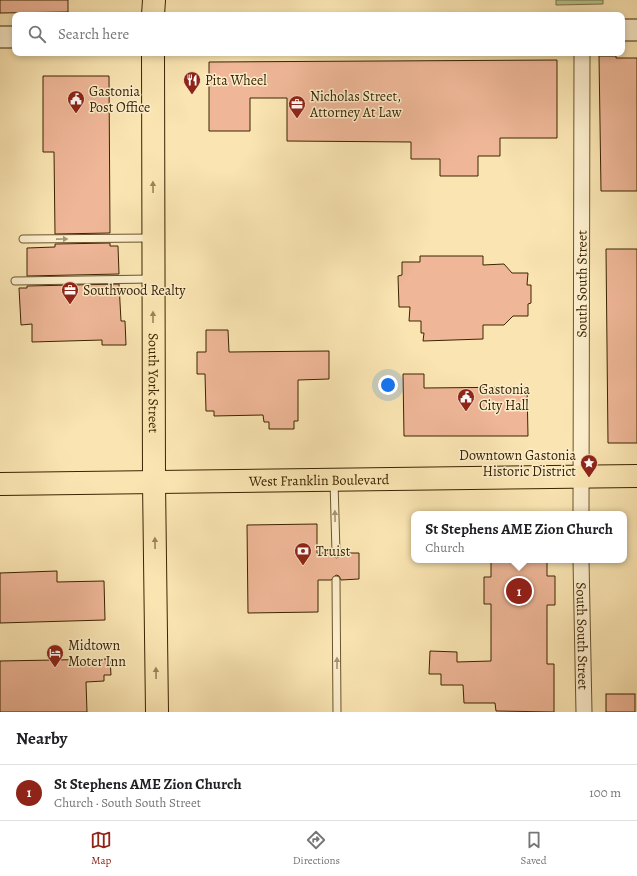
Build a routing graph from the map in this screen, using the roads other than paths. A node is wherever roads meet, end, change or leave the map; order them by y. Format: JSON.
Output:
{"nodes":[{"id":1,"x":154,"y":0,"type":"edge"},
{"id":2,"x":154,"y":12,"type":"edge"},
{"id":3,"x":625,"y":30,"type":"edge"},
{"id":4,"x":637,"y":30,"type":"edge"},
{"id":5,"x":0,"y":37,"type":"edge"},
{"id":6,"x":12,"y":37,"type":"edge"},
{"id":7,"x":154,"y":56,"type":"edge"},
{"id":8,"x":582,"y":56,"type":"edge"},
{"id":9,"x":154,"y":238,"type":"junction"},
{"id":10,"x":24,"y":239,"type":"dead end"},
{"id":11,"x":153,"y":279,"type":"junction"},
{"id":12,"x":15,"y":281,"type":"dead end"},
{"id":13,"x":637,"y":476,"type":"edge"},
{"id":14,"x":582,"y":477,"type":"junction"},
{"id":15,"x":334,"y":480,"type":"junction"},
{"id":16,"x":154,"y":482,"type":"junction"},
{"id":17,"x":0,"y":484,"type":"edge"},
{"id":18,"x":581,"y":511,"type":"edge"},
{"id":19,"x":336,"y":553,"type":"dead end"},
{"id":20,"x":581,"y":563,"type":"edge"},
{"id":21,"x":336,"y":580,"type":"dead end"},
{"id":22,"x":156,"y":712,"type":"edge"},
{"id":23,"x":337,"y":712,"type":"edge"},
{"id":24,"x":584,"y":712,"type":"edge"}],
"edges":[{"from":1,"to":2,"type":"main road"},
{"from":3,"to":4,"type":"street"},
{"from":5,"to":6,"type":"street"},
{"from":9,"to":7,"type":"main road","name":"South York Street","one_way":true},
{"from":8,"to":14,"type":"street","name":"South South Street"},
{"from":10,"to":9,"type":"lane","one_way":true},
{"from":9,"to":11,"type":"main road","name":"South York Street"},
{"from":11,"to":12,"type":"lane"},
{"from":16,"to":11,"type":"main road","name":"South York Street","one_way":true},
{"from":13,"to":14,"type":"main road","name":"West Franklin Boulevard"},
{"from":14,"to":15,"type":"main road","name":"West Franklin Boulevard"},
{"from":14,"to":18,"type":"street","name":"South South Street"},
{"from":15,"to":16,"type":"main road","name":"West Franklin Boulevard"},
{"from":19,"to":15,"type":"lane","one_way":true},
{"from":16,"to":17,"type":"main road","name":"West Franklin Boulevard"},
{"from":22,"to":16,"type":"main road","name":"South York Street","one_way":true},
{"from":20,"to":24,"type":"street","name":"South South Street"},
{"from":23,"to":21,"type":"lane","one_way":true}]}
